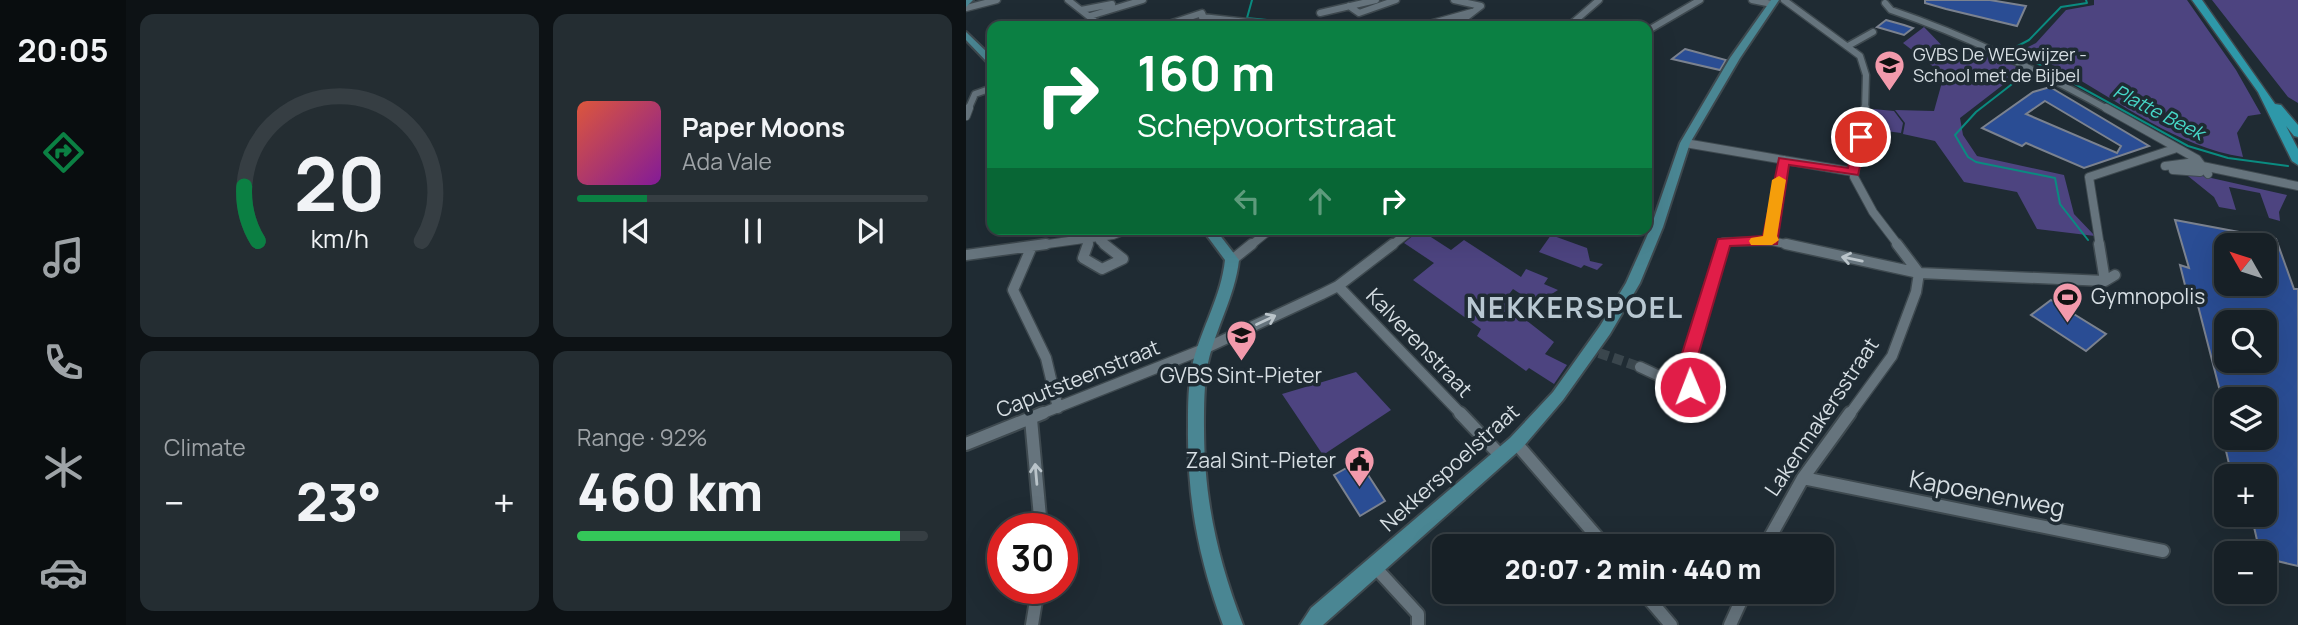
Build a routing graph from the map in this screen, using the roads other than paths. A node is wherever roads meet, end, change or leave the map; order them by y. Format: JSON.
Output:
{"nodes":[{"id":1,"x":969,"y":0,"type":"edge"},
{"id":2,"x":997,"y":0,"type":"edge"},
{"id":3,"x":1068,"y":0,"type":"edge"},
{"id":4,"x":1133,"y":0,"type":"edge"},
{"id":5,"x":1143,"y":0,"type":"edge"},
{"id":6,"x":1376,"y":0,"type":"edge"},
{"id":7,"x":1396,"y":0,"type":"edge"},
{"id":8,"x":1454,"y":0,"type":"edge"},
{"id":9,"x":1599,"y":0,"type":"edge"},
{"id":10,"x":1700,"y":0,"type":"edge"},
{"id":11,"x":1752,"y":0,"type":"edge"},
{"id":12,"x":2197,"y":0,"type":"edge"},
{"id":13,"x":1777,"y":1,"type":"edge"},
{"id":14,"x":1885,"y":4,"type":"dead end"},
{"id":15,"x":1349,"y":6,"type":"junction"},
{"id":16,"x":966,"y":7,"type":"edge"},
{"id":17,"x":1081,"y":10,"type":"junction"},
{"id":18,"x":1473,"y":12,"type":"junction"},
{"id":19,"x":1320,"y":13,"type":"dead end"},
{"id":20,"x":1202,"y":15,"type":"junction"},
{"id":21,"x":1090,"y":16,"type":"junction"},
{"id":22,"x":1096,"y":21,"type":"edge"},
{"id":23,"x":1182,"y":21,"type":"edge"},
{"id":24,"x":1205,"y":21,"type":"edge"},
{"id":25,"x":1246,"y":21,"type":"edge"},
{"id":26,"x":1438,"y":21,"type":"edge"},
{"id":27,"x":1462,"y":21,"type":"edge"},
{"id":28,"x":1575,"y":21,"type":"edge"},
{"id":29,"x":1652,"y":28,"type":"edge"},
{"id":30,"x":1873,"y":32,"type":"dead end"},
{"id":31,"x":966,"y":35,"type":"edge"},
{"id":32,"x":1849,"y":46,"type":"junction"},
{"id":33,"x":987,"y":57,"type":"edge"},
{"id":34,"x":987,"y":90,"type":"edge"},
{"id":35,"x":2263,"y":92,"type":"junction"},
{"id":36,"x":966,"y":116,"type":"edge"},
{"id":37,"x":2298,"y":133,"type":"edge"},
{"id":38,"x":1685,"y":143,"type":"junction"},
{"id":39,"x":2174,"y":149,"type":"junction"},
{"id":40,"x":1784,"y":160,"type":"junction"},
{"id":41,"x":2298,"y":161,"type":"edge"},
{"id":42,"x":2169,"y":168,"type":"dead end"},
{"id":43,"x":2205,"y":170,"type":"junction"},
{"id":44,"x":1854,"y":172,"type":"junction"},
{"id":45,"x":2298,"y":186,"type":"edge"},
{"id":46,"x":2298,"y":192,"type":"edge"},
{"id":47,"x":1106,"y":235,"type":"edge"},
{"id":48,"x":1213,"y":235,"type":"edge"},
{"id":49,"x":1264,"y":235,"type":"edge"},
{"id":50,"x":1405,"y":235,"type":"edge"},
{"id":51,"x":1102,"y":236,"type":"junction"},
{"id":52,"x":1090,"y":238,"type":"junction"},
{"id":53,"x":1772,"y":240,"type":"junction"},
{"id":54,"x":1032,"y":246,"type":"junction"},
{"id":55,"x":966,"y":255,"type":"edge"},
{"id":56,"x":1232,"y":260,"type":"junction"},
{"id":57,"x":1919,"y":273,"type":"junction"},
{"id":58,"x":2115,"y":275,"type":"dead end"},
{"id":59,"x":2105,"y":281,"type":"junction"},
{"id":60,"x":1338,"y":286,"type":"junction"},
{"id":61,"x":1204,"y":349,"type":"junction"},
{"id":62,"x":1640,"y":367,"type":"tunnel mouth"},
{"id":63,"x":1058,"y":408,"type":"junction"},
{"id":64,"x":1031,"y":419,"type":"junction"},
{"id":65,"x":1516,"y":443,"type":"junction"},
{"id":66,"x":966,"y":444,"type":"edge"},
{"id":67,"x":1501,"y":456,"type":"junction"},
{"id":68,"x":1802,"y":478,"type":"junction"},
{"id":69,"x":1040,"y":513,"type":"edge"},
{"id":70,"x":1595,"y":534,"type":"edge"},
{"id":71,"x":1772,"y":534,"type":"edge"},
{"id":72,"x":2163,"y":551,"type":"dead end"},
{"id":73,"x":1374,"y":565,"type":"junction"},
{"id":74,"x":1035,"y":604,"type":"edge"},
{"id":75,"x":1653,"y":604,"type":"edge"},
{"id":76,"x":1740,"y":604,"type":"edge"},
{"id":77,"x":1032,"y":625,"type":"edge"},
{"id":78,"x":1233,"y":625,"type":"edge"},
{"id":79,"x":1298,"y":625,"type":"edge"},
{"id":80,"x":1310,"y":625,"type":"edge"},
{"id":81,"x":1418,"y":625,"type":"edge"},
{"id":82,"x":1671,"y":625,"type":"edge"},
{"id":83,"x":1730,"y":625,"type":"edge"}],
"edges":[{"from":1,"to":16,"type":"main road"},
{"from":2,"to":16,"type":"street"},
{"from":3,"to":17,"type":"street"},
{"from":4,"to":17,"type":"street"},
{"from":5,"to":21,"type":"street"},
{"from":6,"to":15,"type":"street"},
{"from":7,"to":15,"type":"street"},
{"from":8,"to":18,"type":"street"},
{"from":9,"to":28,"type":"street"},
{"from":10,"to":29,"type":"street"},
{"from":11,"to":13,"type":"street"},
{"from":12,"to":35,"type":"main road"},
{"from":13,"to":32,"type":"street"},
{"from":13,"to":38,"type":"main road","name":"Nekkerspoelstraat"},
{"from":14,"to":39,"type":"street"},
{"from":15,"to":19,"type":"street"},
{"from":17,"to":21,"type":"street"},
{"from":18,"to":26,"type":"street"},
{"from":18,"to":27,"type":"street"},
{"from":20,"to":23,"type":"street"},
{"from":20,"to":24,"type":"street"},
{"from":20,"to":25,"type":"street"},
{"from":21,"to":22,"type":"street"},
{"from":30,"to":32,"type":"street"},
{"from":31,"to":33,"type":"main road"},
{"from":32,"to":44,"type":"street"},
{"from":34,"to":36,"type":"street"},
{"from":35,"to":37,"type":"main road"},
{"from":35,"to":41,"type":"main road"},
{"from":38,"to":40,"type":"street"},
{"from":38,"to":65,"type":"main road","name":"Nekkerspoelstraat"},
{"from":39,"to":43,"type":"street"},
{"from":39,"to":59,"type":"street"},
{"from":40,"to":44,"type":"street"},
{"from":40,"to":53,"type":"street"},
{"from":42,"to":43,"type":"street"},
{"from":43,"to":45,"type":"street"},
{"from":43,"to":46,"type":"street"},
{"from":44,"to":57,"type":"street"},
{"from":47,"to":51,"type":"street"},
{"from":48,"to":56,"type":"main road"},
{"from":49,"to":56,"type":"street"},
{"from":50,"to":60,"type":"street","name":"Caputsteenstraat"},
{"from":51,"to":52,"type":"street"},
{"from":51,"to":52,"type":"street"},
{"from":52,"to":54,"type":"street"},
{"from":57,"to":53,"type":"street","one_way":true},
{"from":53,"to":62,"type":"street"},
{"from":54,"to":55,"type":"street"},
{"from":54,"to":63,"type":"street"},
{"from":56,"to":61,"type":"main road"},
{"from":57,"to":59,"type":"street"},
{"from":57,"to":68,"type":"street","name":"Lakenmakersstraat"},
{"from":58,"to":59,"type":"street"},
{"from":61,"to":60,"type":"street","name":"Caputsteenstraat","one_way":true},
{"from":60,"to":67,"type":"street","name":"Kalverenstraat"},
{"from":61,"to":63,"type":"street","name":"Caputsteenstraat"},
{"from":61,"to":78,"type":"main road"},
{"from":63,"to":64,"type":"street","name":"Caputsteenstraat"},
{"from":64,"to":66,"type":"street","name":"Caputsteenstraat"},
{"from":69,"to":64,"type":"street","one_way":true},
{"from":65,"to":67,"type":"main road","name":"Nekkerspoelstraat"},
{"from":65,"to":70,"type":"street"},
{"from":67,"to":73,"type":"main road","name":"Nekkerspoelstraat"},
{"from":68,"to":71,"type":"street","name":"Lakenmakersstraat"},
{"from":68,"to":72,"type":"street","name":"Kapoenenweg"},
{"from":73,"to":79,"type":"main road","name":"Nekkerspoelstraat"},
{"from":73,"to":80,"type":"main road","name":"Nekkerspoelstraat"},
{"from":73,"to":81,"type":"street"},
{"from":74,"to":77,"type":"street"},
{"from":75,"to":82,"type":"street"},
{"from":76,"to":83,"type":"street"}]}
